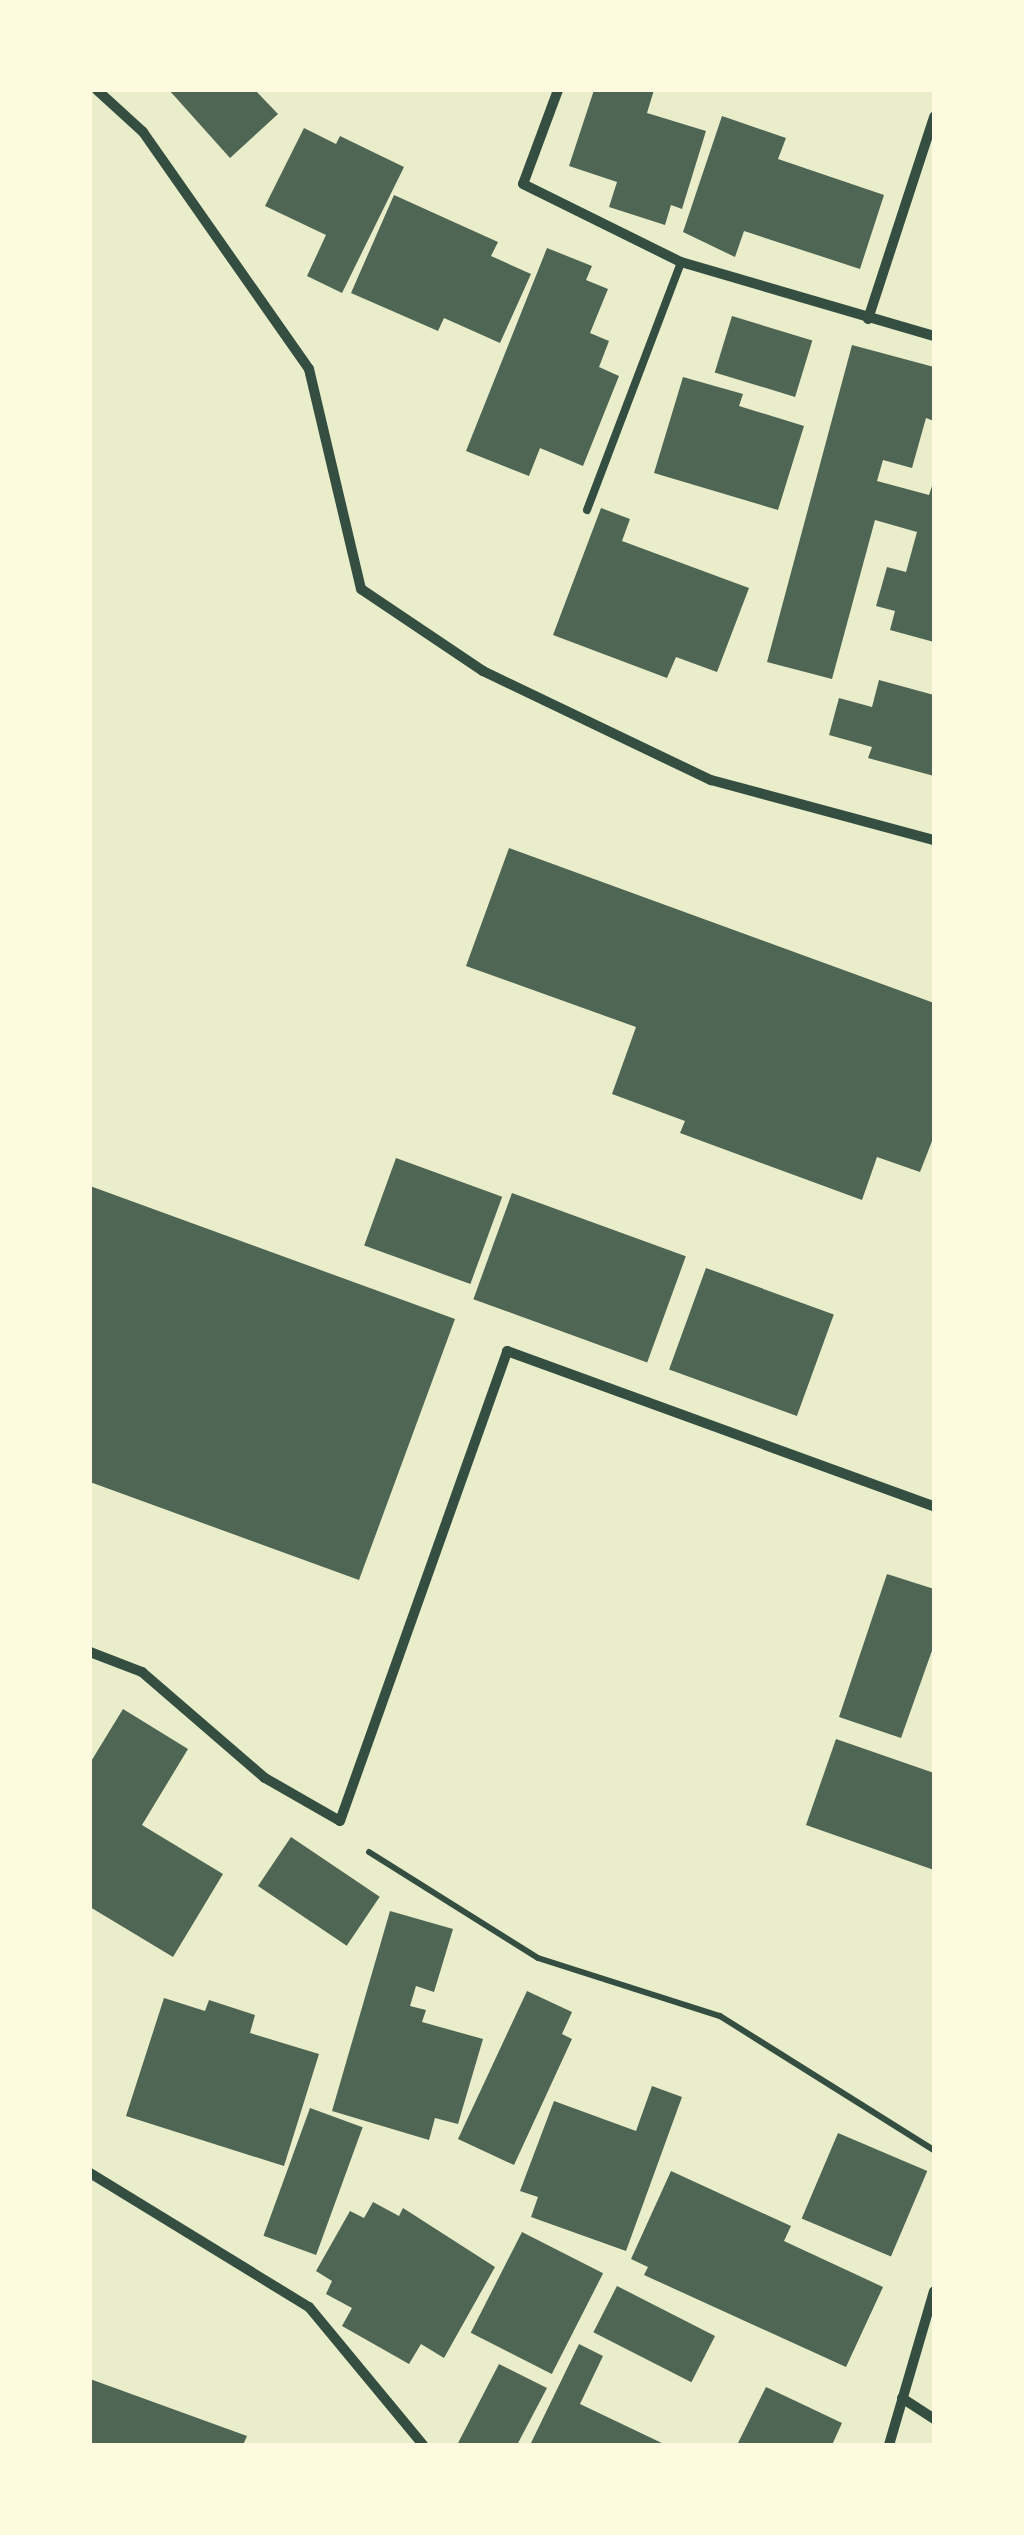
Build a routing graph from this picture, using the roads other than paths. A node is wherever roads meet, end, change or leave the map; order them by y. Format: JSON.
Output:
{"nodes":[{"id":1,"x":97,"y":90,"type":"edge"},
{"id":2,"x":558,"y":90,"type":"edge"},
{"id":3,"x":934,"y":118,"type":"edge"},
{"id":4,"x":680,"y":262,"type":"junction"},
{"id":5,"x":868,"y":319,"type":"junction"},
{"id":6,"x":934,"y":336,"type":"edge"},
{"id":7,"x":586,"y":510,"type":"dead end"},
{"id":8,"x":934,"y":840,"type":"edge"},
{"id":9,"x":934,"y":1506,"type":"edge"},
{"id":10,"x":90,"y":1652,"type":"edge"},
{"id":11,"x":90,"y":2173,"type":"edge"},
{"id":12,"x":934,"y":2291,"type":"edge"},
{"id":13,"x":902,"y":2398,"type":"junction"},
{"id":14,"x":934,"y":2419,"type":"edge"},
{"id":15,"x":423,"y":2445,"type":"edge"},
{"id":16,"x":889,"y":2445,"type":"edge"}],
"edges":[{"from":1,"to":8,"type":"street"},
{"from":2,"to":4,"type":"street"},
{"from":3,"to":5,"type":"street"},
{"from":4,"to":5,"type":"street"},
{"from":4,"to":7,"type":"lane"},
{"from":5,"to":6,"type":"street"},
{"from":9,"to":10,"type":"street"},
{"from":11,"to":15,"type":"street"},
{"from":12,"to":13,"type":"street"},
{"from":13,"to":14,"type":"street"},
{"from":13,"to":16,"type":"street"}]}
